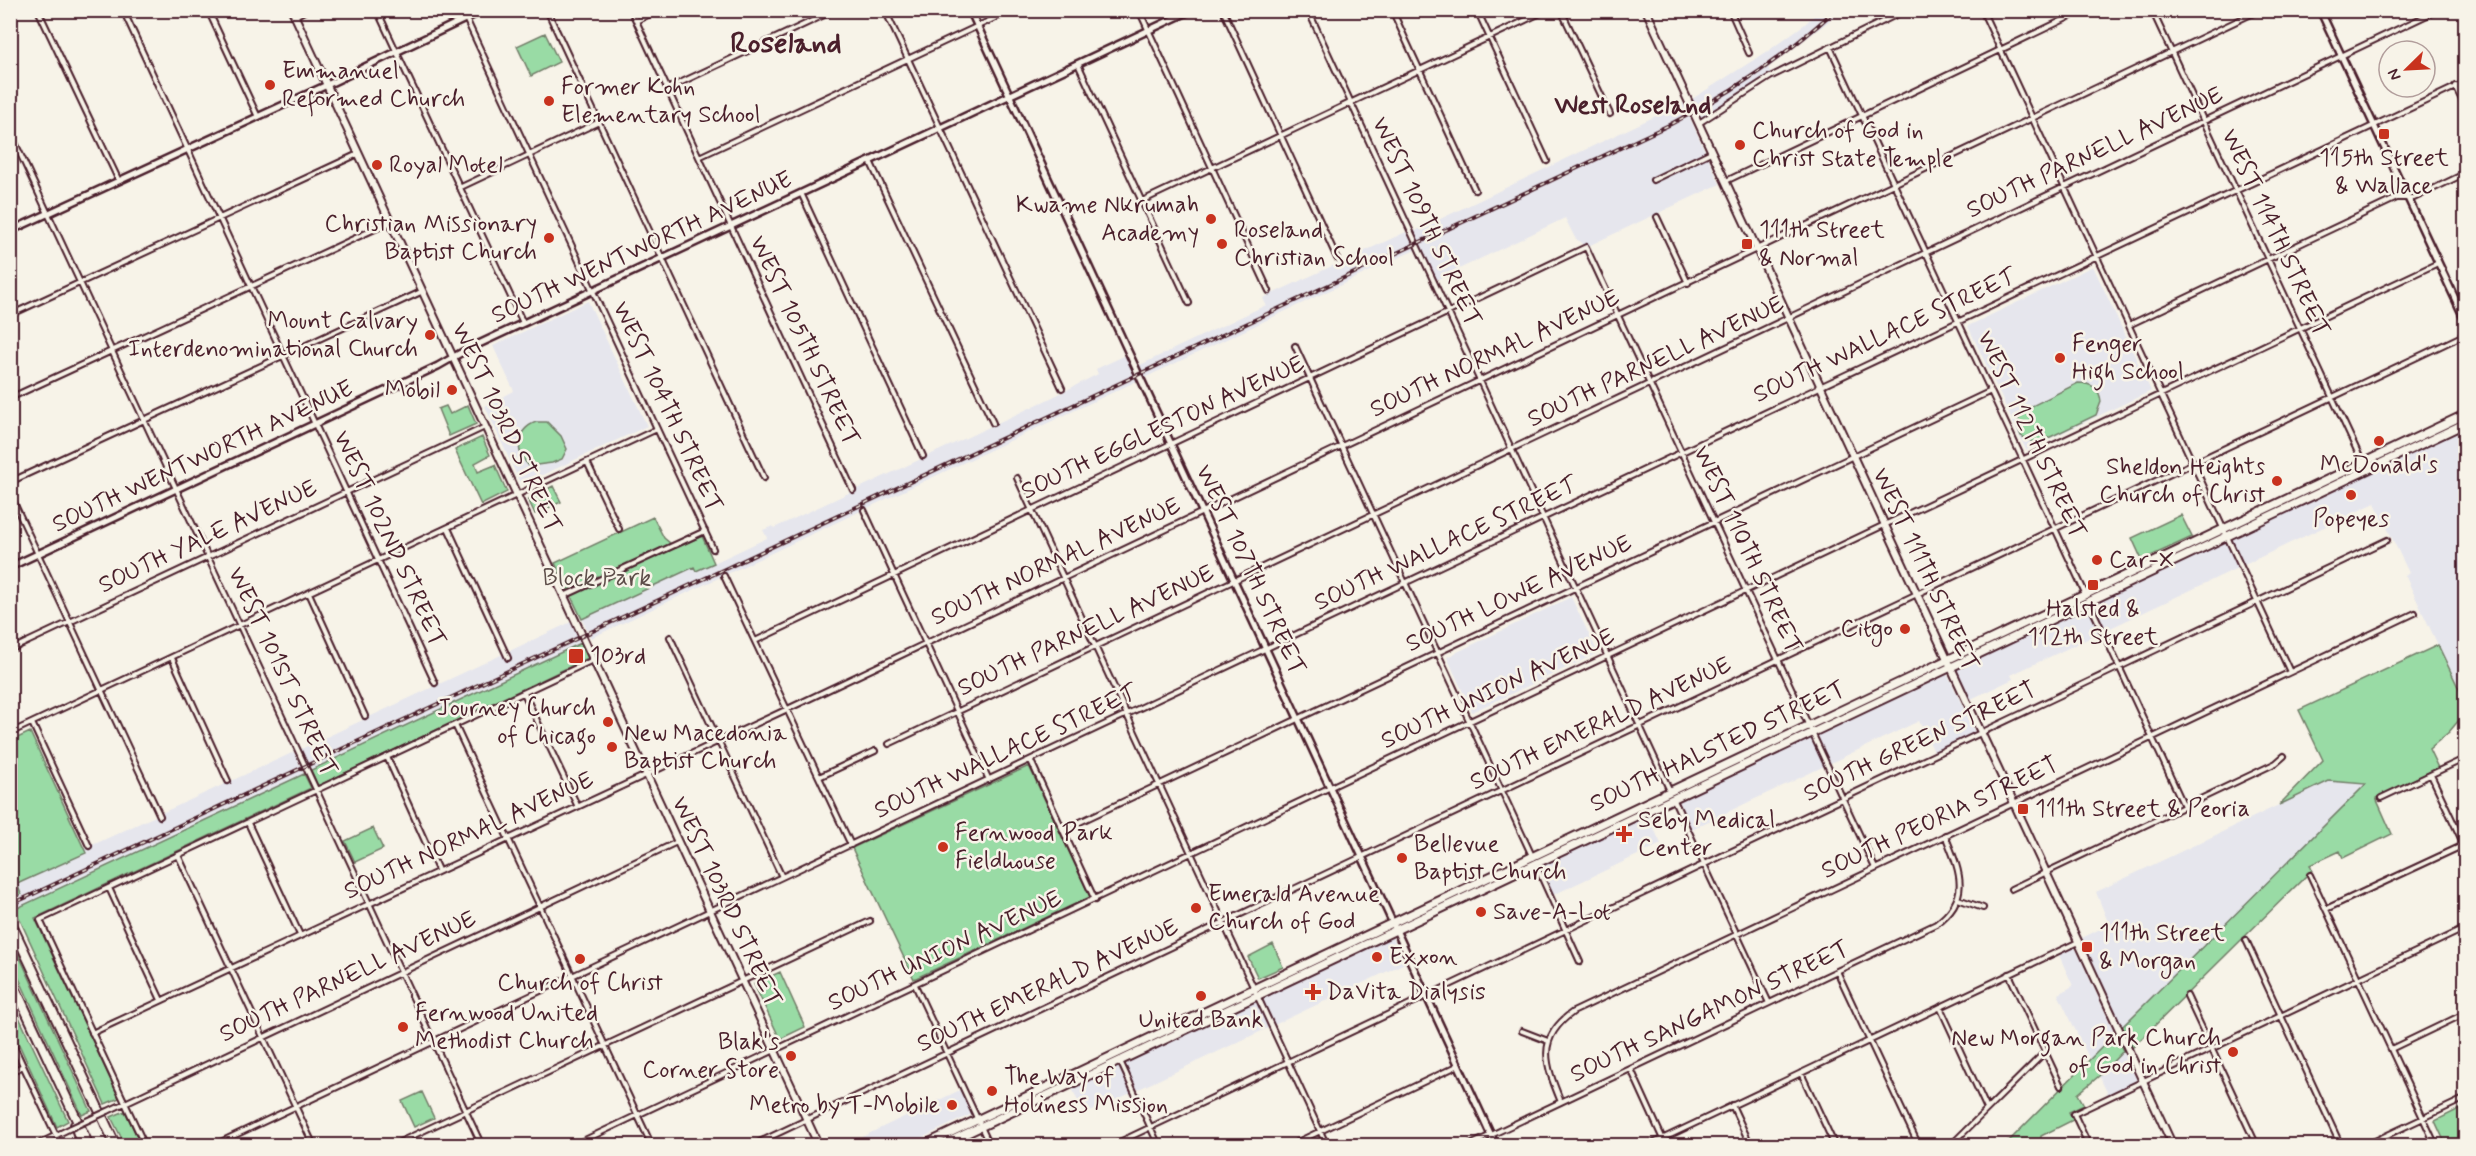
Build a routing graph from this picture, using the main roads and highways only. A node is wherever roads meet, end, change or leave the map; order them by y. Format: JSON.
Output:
{"nodes":[{"id":1,"x":1646,"y":10,"type":"edge"},
{"id":2,"x":293,"y":13,"type":"edge"},
{"id":3,"x":2466,"y":414,"type":"edge"},
{"id":4,"x":2466,"y":423,"type":"edge"},
{"id":5,"x":2364,"y":467,"type":"junction"},
{"id":6,"x":1949,"y":664,"type":"junction"},
{"id":7,"x":10,"y":921,"type":"edge"},
{"id":8,"x":10,"y":977,"type":"edge"},
{"id":9,"x":58,"y":1079,"type":"junction"},
{"id":10,"x":979,"y":1123,"type":"junction"},
{"id":11,"x":82,"y":1146,"type":"edge"},
{"id":12,"x":89,"y":1146,"type":"edge"},
{"id":13,"x":117,"y":1146,"type":"edge"},
{"id":14,"x":819,"y":1146,"type":"edge"},
{"id":15,"x":922,"y":1146,"type":"edge"},
{"id":16,"x":940,"y":1146,"type":"edge"},
{"id":17,"x":2172,"y":1146,"type":"edge"}],
"edges":[{"from":1,"to":6,"type":"main road","name":"WEST 111TH STREET"},
{"from":2,"to":14,"type":"main road","name":"WEST 103RD STREET"},
{"from":3,"to":5,"type":"main road","name":"SOUTH HALSTED STREET"},
{"from":4,"to":5,"type":"main road","name":"SOUTH HALSTED STREET"},
{"from":5,"to":6,"type":"main road","name":"SOUTH HALSTED STREET"},
{"from":6,"to":10,"type":"main road","name":"SOUTH HALSTED STREET"},
{"from":6,"to":17,"type":"main road","name":"WEST 111TH STREET"},
{"from":7,"to":13,"type":"highway"},
{"from":8,"to":9,"type":"highway"},
{"from":9,"to":11,"type":"highway"},
{"from":9,"to":12,"type":"highway"},
{"from":10,"to":15,"type":"main road","name":"SOUTH HALSTED STREET"},
{"from":10,"to":16,"type":"main road","name":"SOUTH HALSTED STREET"}]}
